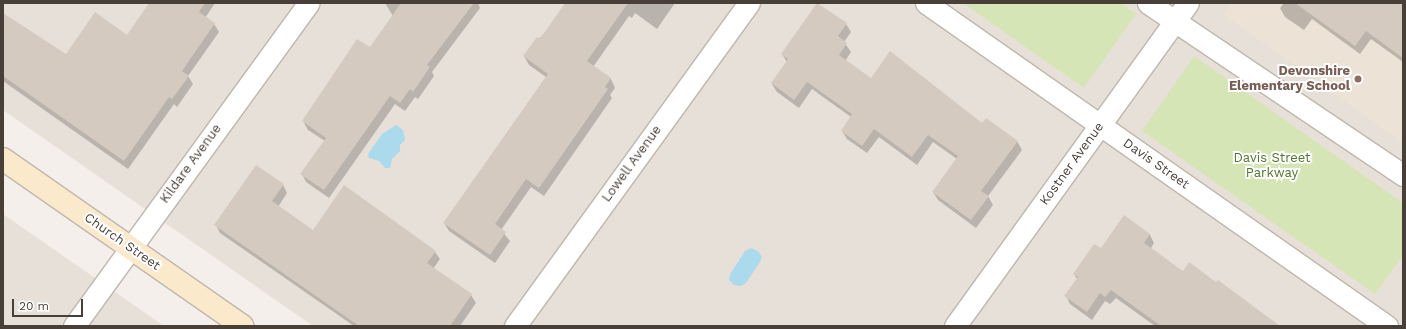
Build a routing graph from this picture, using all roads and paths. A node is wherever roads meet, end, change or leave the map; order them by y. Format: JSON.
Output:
{"nodes":[{"id":1,"x":309,"y":3,"type":"edge"},
{"id":2,"x":749,"y":3,"type":"edge"},
{"id":3,"x":926,"y":3,"type":"edge"},
{"id":4,"x":1148,"y":3,"type":"edge"},
{"id":5,"x":1188,"y":3,"type":"edge"},
{"id":6,"x":1175,"y":22,"type":"junction"},
{"id":7,"x":1100,"y":125,"type":"junction"},
{"id":8,"x":3,"y":159,"type":"edge"},
{"id":9,"x":1403,"y":175,"type":"edge"},
{"id":10,"x":131,"y":248,"type":"junction"},
{"id":11,"x":1403,"y":318,"type":"edge"},
{"id":12,"x":74,"y":326,"type":"edge"},
{"id":13,"x":242,"y":326,"type":"edge"},
{"id":14,"x":515,"y":326,"type":"edge"},
{"id":15,"x":955,"y":326,"type":"edge"},
{"id":16,"x":1387,"y":326,"type":"edge"},
{"id":17,"x":1397,"y":326,"type":"edge"}],
"edges":[{"from":1,"to":10,"type":"street","name":"Kildare Avenue"},
{"from":2,"to":14,"type":"street","name":"Lowell Avenue"},
{"from":3,"to":7,"type":"street","name":"Davis Street"},
{"from":4,"to":6,"type":"street"},
{"from":5,"to":6,"type":"street","name":"Kostner Avenue"},
{"from":6,"to":7,"type":"street","name":"Kostner Avenue"},
{"from":6,"to":9,"type":"street"},
{"from":7,"to":15,"type":"street","name":"Kostner Avenue"},
{"from":7,"to":16,"type":"street","name":"Davis Street"},
{"from":8,"to":10,"type":"street","name":"Church Street"},
{"from":10,"to":12,"type":"street","name":"Kildare Avenue"},
{"from":10,"to":13,"type":"street","name":"Church Street"},
{"from":11,"to":17,"type":"street"}]}
